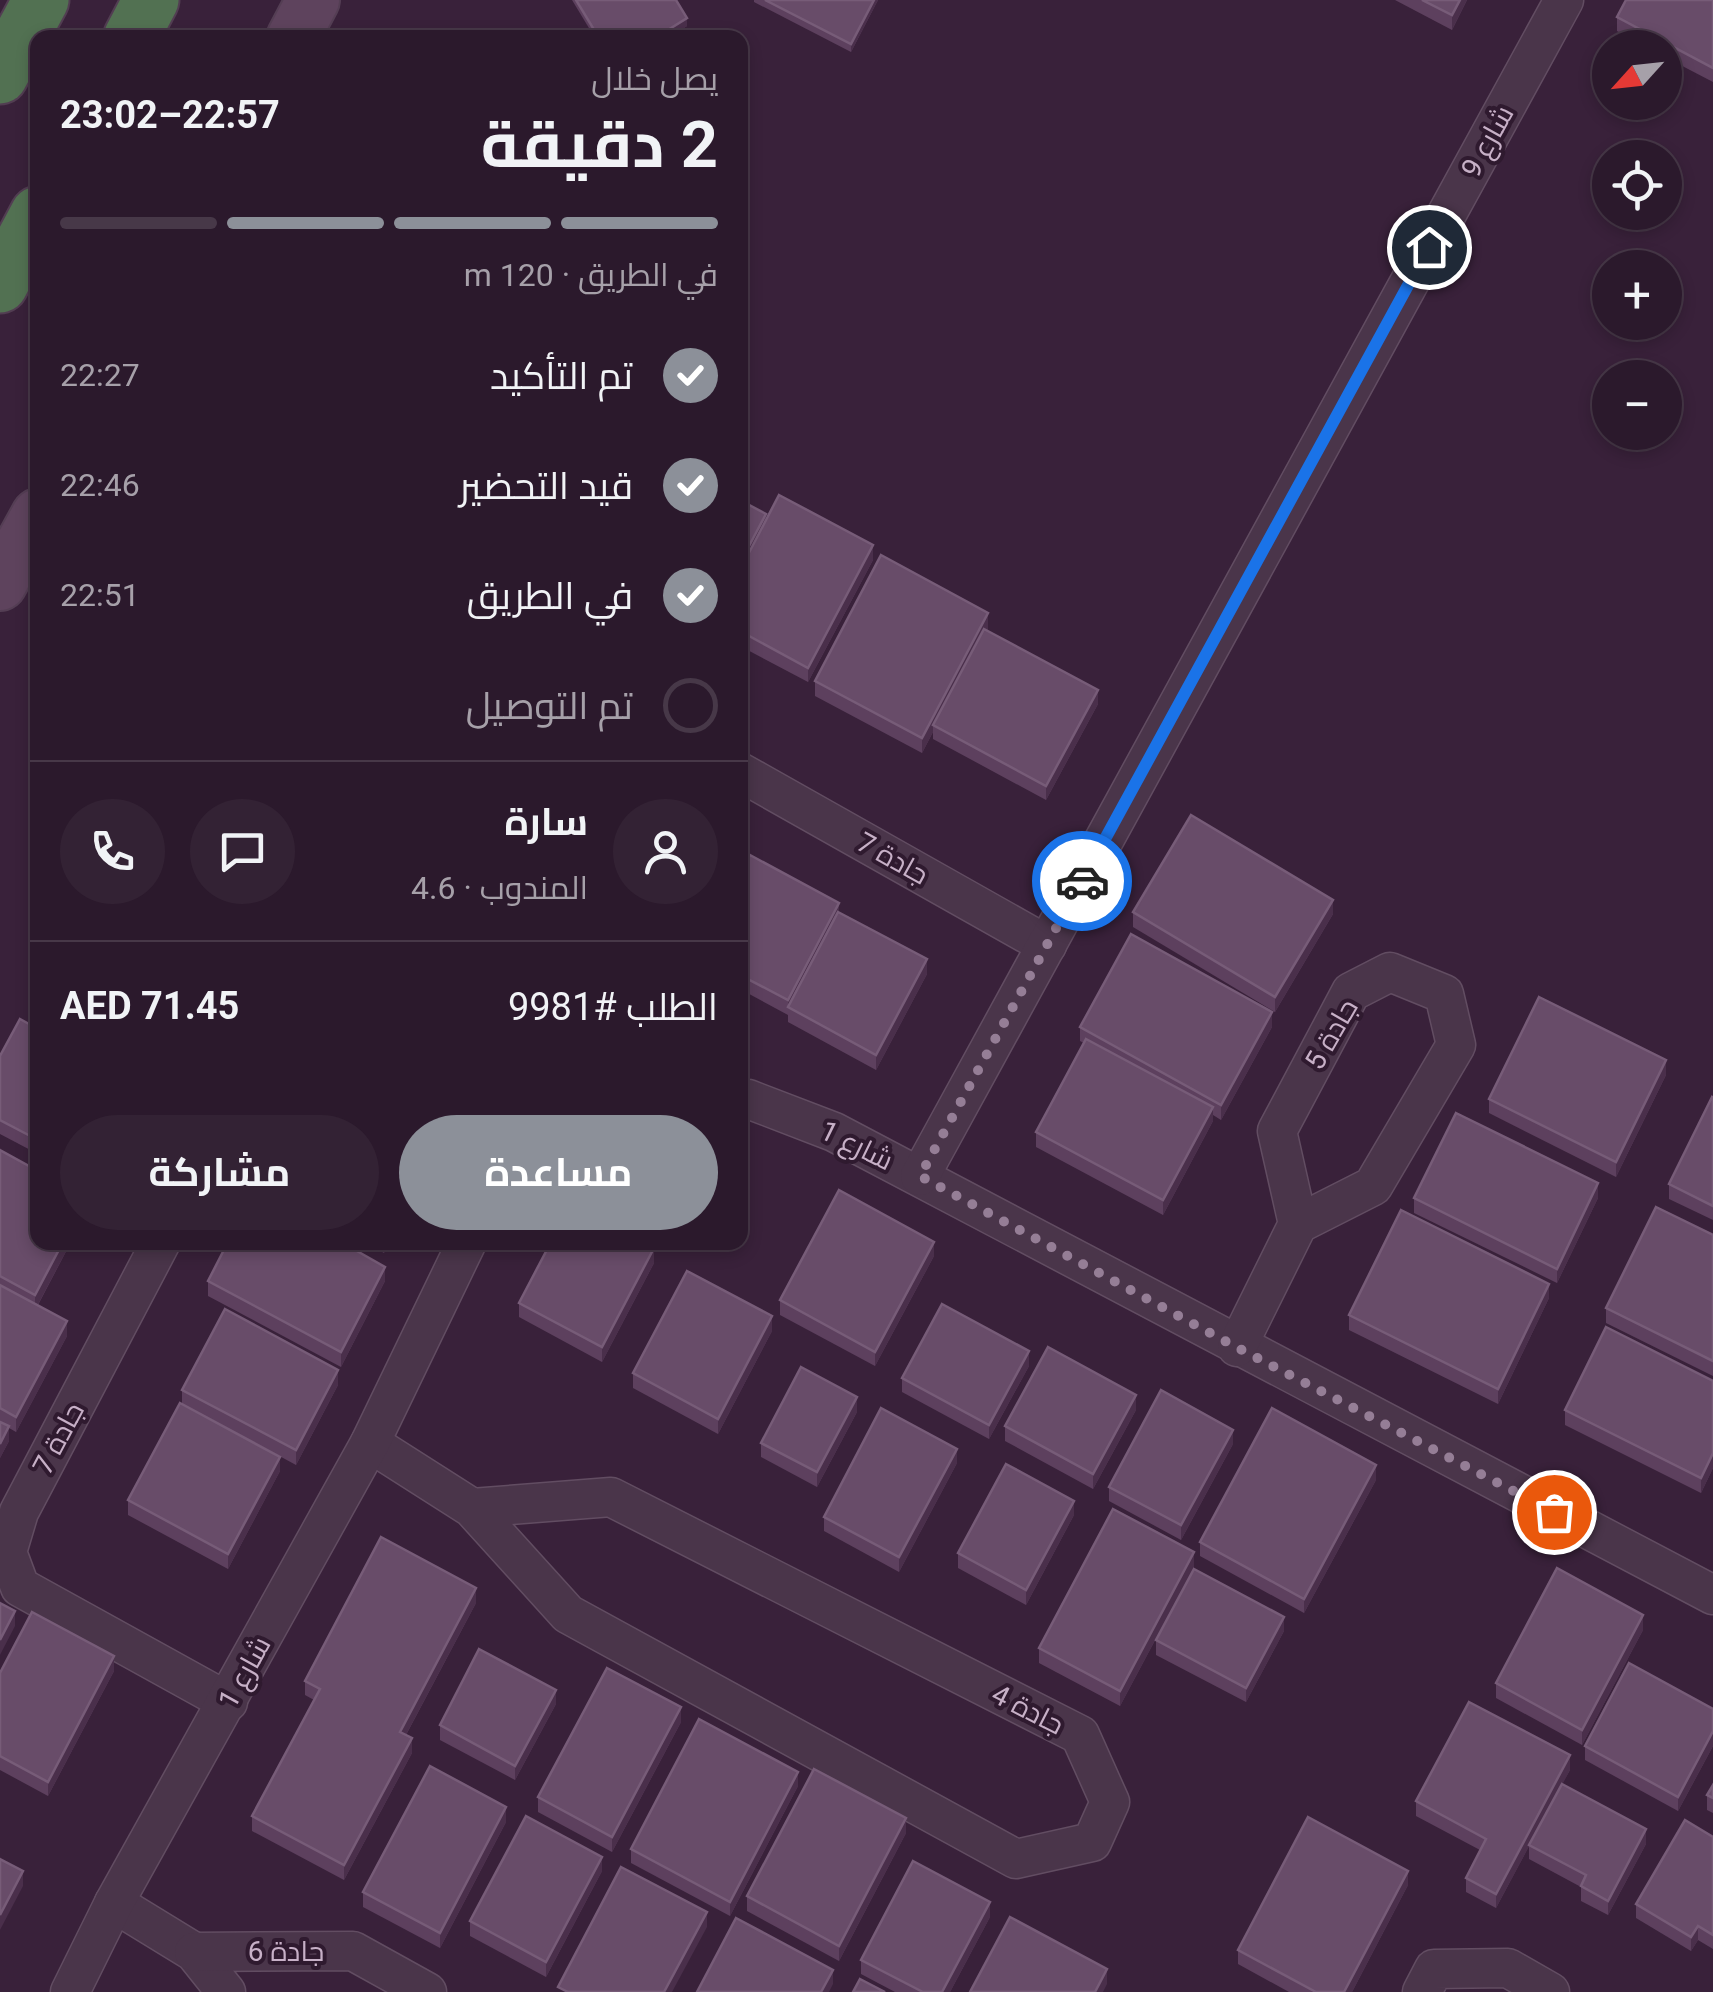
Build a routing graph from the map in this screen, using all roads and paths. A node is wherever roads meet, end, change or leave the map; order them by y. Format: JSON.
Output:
{"nodes":[{"id":1,"x":41,"y":0,"type":"edge"},
{"id":2,"x":151,"y":0,"type":"edge"},
{"id":3,"x":313,"y":0,"type":"edge"},
{"id":4,"x":1564,"y":0,"type":"edge"},
{"id":5,"x":136,"y":30,"type":"edge"},
{"id":6,"x":297,"y":30,"type":"edge"},
{"id":7,"x":0,"y":76,"type":"edge"},
{"id":8,"x":30,"y":229,"type":"edge"},
{"id":9,"x":0,"y":285,"type":"edge"},
{"id":10,"x":30,"y":530,"type":"edge"},
{"id":11,"x":0,"y":584,"type":"edge"},
{"id":12,"x":748,"y":777,"type":"edge"},
{"id":13,"x":1047,"y":945,"type":"junction"},
{"id":14,"x":748,"y":1099,"type":"edge"},
{"id":15,"x":920,"y":1176,"type":"junction"},
{"id":16,"x":1298,"y":1224,"type":"junction"},
{"id":17,"x":156,"y":1250,"type":"edge"},
{"id":18,"x":463,"y":1250,"type":"edge"},
{"id":19,"x":1236,"y":1347,"type":"junction"},
{"id":20,"x":370,"y":1443,"type":"junction"},
{"id":21,"x":472,"y":1508,"type":"junction"},
{"id":22,"x":1713,"y":1596,"type":"edge"},
{"id":23,"x":228,"y":1702,"type":"junction"},
{"id":24,"x":114,"y":1903,"type":"junction"},
{"id":25,"x":194,"y":1952,"type":"junction"},
{"id":26,"x":70,"y":1992,"type":"edge"},
{"id":27,"x":226,"y":1992,"type":"edge"},
{"id":28,"x":427,"y":1992,"type":"edge"},
{"id":29,"x":1422,"y":1992,"type":"edge"},
{"id":30,"x":1550,"y":1992,"type":"edge"}],
"edges":[{"from":1,"to":7,"type":"highway"},
{"from":2,"to":5,"type":"highway"},
{"from":3,"to":6,"type":"main road"},
{"from":4,"to":13,"type":"street","name":"شارع 9"},
{"from":8,"to":9,"type":"highway"},
{"from":10,"to":11,"type":"main road"},
{"from":12,"to":13,"type":"street","name":"جادة 7"},
{"from":13,"to":15,"type":"street","name":"شارع 9"},
{"from":14,"to":15,"type":"street","name":"شارع 1"},
{"from":15,"to":19,"type":"street","name":"شارع 1"},
{"from":16,"to":16,"type":"street","name":"جادة 5"},
{"from":16,"to":19,"type":"street"},
{"from":17,"to":23,"type":"street","name":"جادة 7"},
{"from":18,"to":20,"type":"street","name":"شارع 1"},
{"from":19,"to":22,"type":"street","name":"شارع 1"},
{"from":20,"to":21,"type":"street","name":"جادة 4"},
{"from":20,"to":23,"type":"street","name":"شارع 1"},
{"from":21,"to":21,"type":"street","name":"جادة 4"},
{"from":23,"to":24,"type":"street","name":"شارع 1"},
{"from":24,"to":25,"type":"street","name":"جادة 6"},
{"from":24,"to":26,"type":"street","name":"شارع 1"},
{"from":25,"to":27,"type":"street","name":"جادة 6"},
{"from":25,"to":28,"type":"street","name":"جادة 6"},
{"from":29,"to":30,"type":"street"}]}
